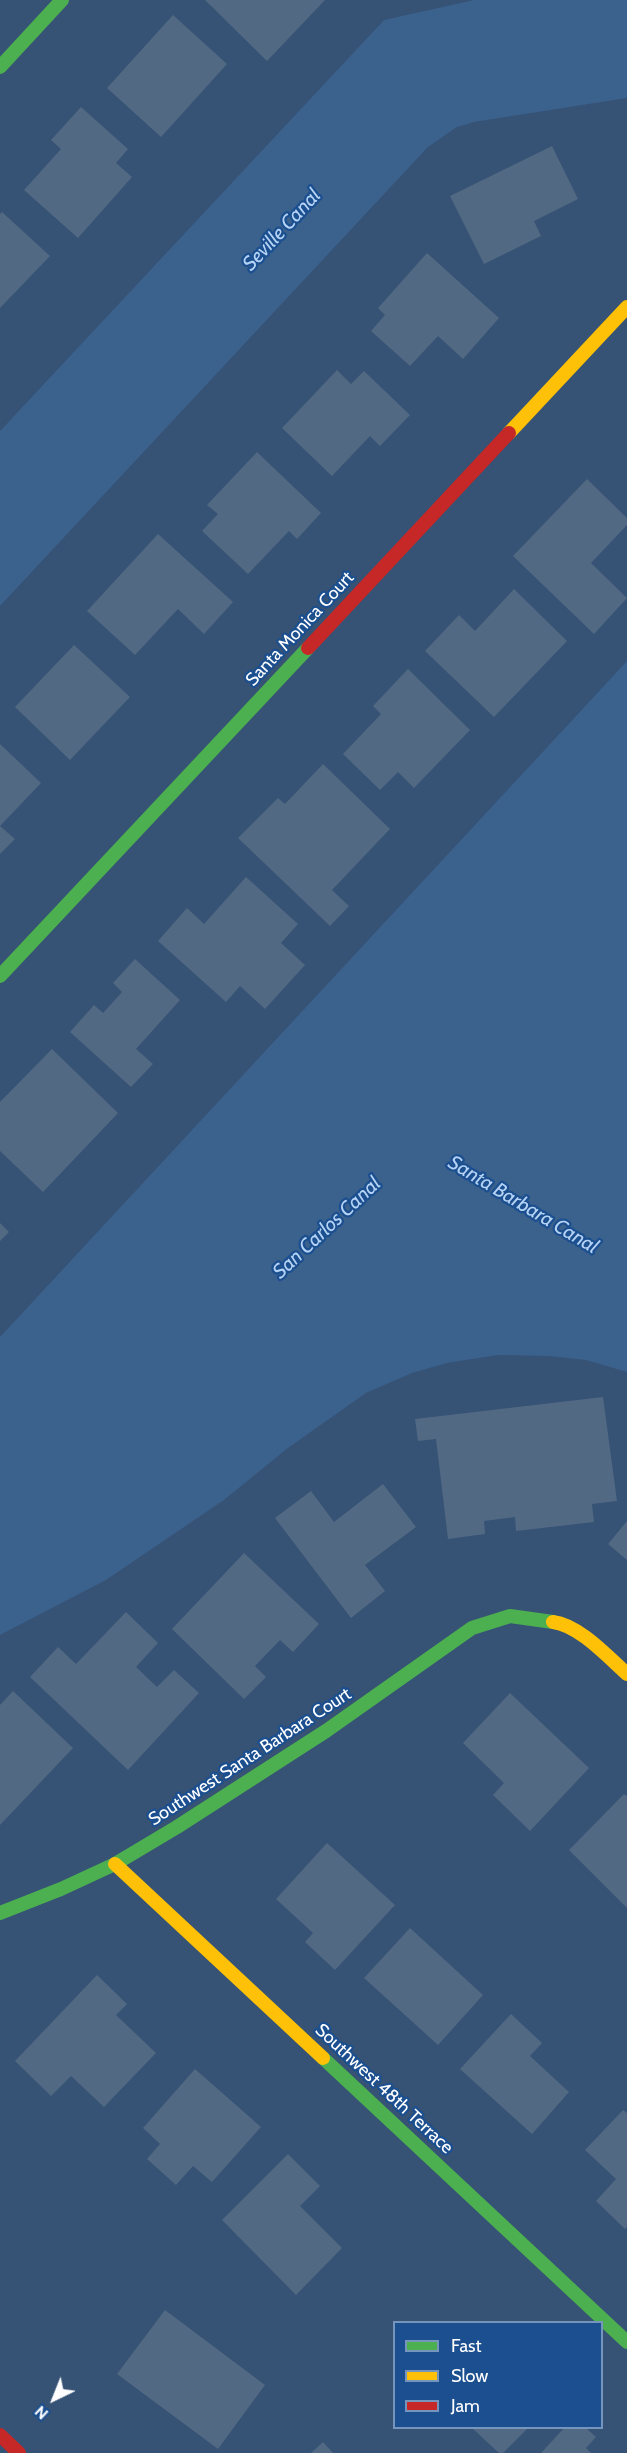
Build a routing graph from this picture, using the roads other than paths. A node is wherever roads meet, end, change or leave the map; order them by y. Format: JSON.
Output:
{"nodes":[{"id":1,"x":62,"y":0,"type":"edge"},
{"id":2,"x":0,"y":67,"type":"edge"},
{"id":3,"x":627,"y":307,"type":"edge"},
{"id":4,"x":0,"y":976,"type":"edge"},
{"id":5,"x":627,"y":1674,"type":"edge"},
{"id":6,"x":116,"y":1863,"type":"junction"},
{"id":7,"x":0,"y":1913,"type":"edge"},
{"id":8,"x":627,"y":2342,"type":"edge"},
{"id":9,"x":0,"y":2435,"type":"edge"},
{"id":10,"x":19,"y":2453,"type":"edge"}],
"edges":[{"from":1,"to":2,"type":"street"},
{"from":3,"to":4,"type":"street","name":"Santa Monica Court"},
{"from":5,"to":6,"type":"street","name":"Southwest Santa Barbara Court"},
{"from":6,"to":7,"type":"street","name":"Southwest Santa Barbara Court"},
{"from":6,"to":8,"type":"street","name":"Southwest 48th Terrace"},
{"from":9,"to":10,"type":"street"}]}
